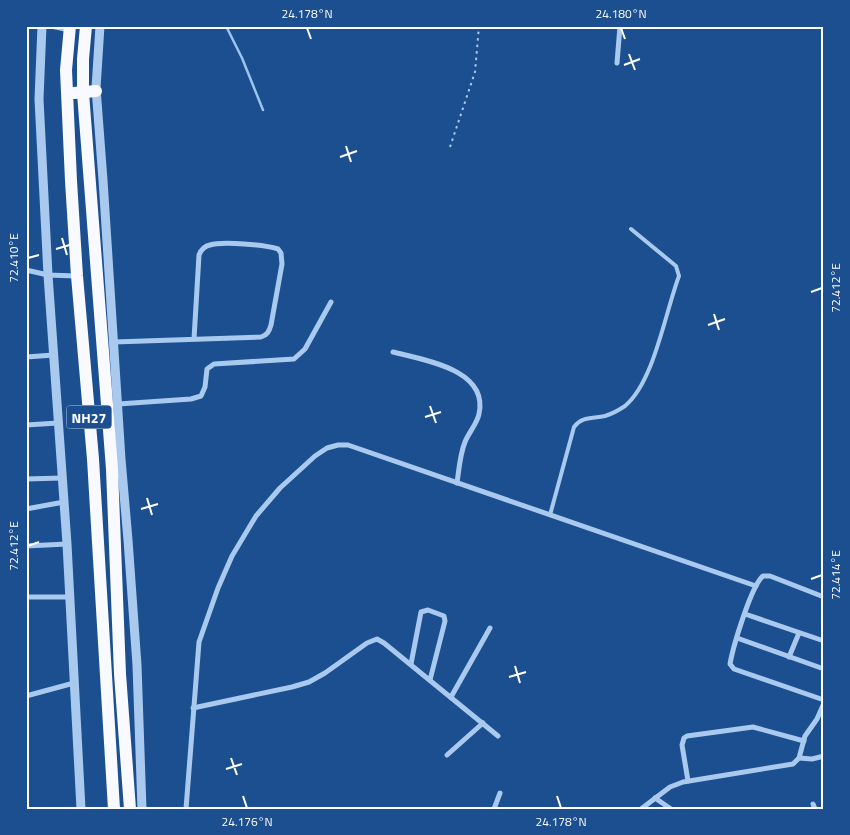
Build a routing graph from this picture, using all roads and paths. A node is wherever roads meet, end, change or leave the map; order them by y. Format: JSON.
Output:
{"nodes":[{"id":1,"x":42,"y":26,"type":"edge"},
{"id":2,"x":49,"y":26,"type":"edge"},
{"id":3,"x":86,"y":26,"type":"edge"},
{"id":4,"x":100,"y":26,"type":"edge"},
{"id":5,"x":479,"y":26,"type":"edge"},
{"id":6,"x":620,"y":26,"type":"edge"},
{"id":7,"x":69,"y":28,"type":"edge"},
{"id":8,"x":616,"y":62,"type":"dead end"},
{"id":9,"x":96,"y":92,"type":"junction"},
{"id":10,"x":83,"y":93,"type":"junction"},
{"id":11,"x":67,"y":94,"type":"junction"},
{"id":12,"x":450,"y":147,"type":"dead end"},
{"id":13,"x":631,"y":229,"type":"dead end"},
{"id":14,"x":26,"y":270,"type":"edge"},
{"id":15,"x":48,"y":275,"type":"junction"},
{"id":16,"x":77,"y":276,"type":"junction"},
{"id":17,"x":330,"y":302,"type":"dead end"},
{"id":18,"x":194,"y":339,"type":"junction"},
{"id":19,"x":114,"y":342,"type":"junction"},
{"id":20,"x":393,"y":352,"type":"dead end"},
{"id":21,"x":54,"y":355,"type":"junction"},
{"id":22,"x":26,"y":357,"type":"edge"},
{"id":23,"x":118,"y":404,"type":"junction"},
{"id":24,"x":58,"y":423,"type":"junction"},
{"id":25,"x":26,"y":425,"type":"edge"},
{"id":26,"x":62,"y":478,"type":"junction"},
{"id":27,"x":26,"y":479,"type":"edge"},
{"id":28,"x":457,"y":483,"type":"junction"},
{"id":29,"x":64,"y":502,"type":"junction"},
{"id":30,"x":26,"y":508,"type":"edge"},
{"id":31,"x":550,"y":515,"type":"junction"},
{"id":32,"x":67,"y":544,"type":"junction"},
{"id":33,"x":26,"y":546,"type":"edge"},
{"id":34,"x":756,"y":586,"type":"junction"},
{"id":35,"x":26,"y":597,"type":"edge"},
{"id":36,"x":824,"y":597,"type":"edge"},
{"id":37,"x":70,"y":598,"type":"junction"},
{"id":38,"x":745,"y":614,"type":"junction"},
{"id":39,"x":490,"y":628,"type":"dead end"},
{"id":40,"x":799,"y":633,"type":"junction"},
{"id":41,"x":738,"y":638,"type":"junction"},
{"id":42,"x":824,"y":641,"type":"edge"},
{"id":43,"x":789,"y":657,"type":"junction"},
{"id":44,"x":411,"y":664,"type":"junction"},
{"id":45,"x":824,"y":669,"type":"edge"},
{"id":46,"x":430,"y":680,"type":"junction"},
{"id":47,"x":74,"y":683,"type":"junction"},
{"id":48,"x":26,"y":696,"type":"edge"},
{"id":49,"x":450,"y":697,"type":"junction"},
{"id":50,"x":824,"y":701,"type":"edge"},
{"id":51,"x":193,"y":708,"type":"junction"},
{"id":52,"x":483,"y":723,"type":"junction"},
{"id":53,"x":498,"y":736,"type":"dead end"},
{"id":54,"x":804,"y":738,"type":"junction"},
{"id":55,"x":447,"y":755,"type":"dead end"},
{"id":56,"x":824,"y":756,"type":"edge"},
{"id":57,"x":799,"y":758,"type":"junction"},
{"id":58,"x":688,"y":781,"type":"junction"},
{"id":59,"x":500,"y":793,"type":"dead end"},
{"id":60,"x":655,"y":798,"type":"junction"},
{"id":61,"x":81,"y":809,"type":"edge"},
{"id":62,"x":114,"y":809,"type":"edge"},
{"id":63,"x":130,"y":809,"type":"edge"},
{"id":64,"x":142,"y":809,"type":"edge"},
{"id":65,"x":186,"y":809,"type":"edge"},
{"id":66,"x":494,"y":809,"type":"edge"},
{"id":67,"x":641,"y":809,"type":"edge"},
{"id":68,"x":671,"y":809,"type":"edge"}],
"edges":[{"from":1,"to":15,"type":"street"},
{"from":2,"to":7,"type":"lane"},
{"from":3,"to":10,"type":"highway","number":"NH27"},
{"from":4,"to":9,"type":"street"},
{"from":5,"to":12,"type":"path"},
{"from":6,"to":8,"type":"street"},
{"from":7,"to":11,"type":"highway","number":"NH27"},
{"from":9,"to":10,"type":"highway"},
{"from":9,"to":19,"type":"street"},
{"from":10,"to":11,"type":"highway"},
{"from":10,"to":63,"type":"highway","number":"NH27"},
{"from":11,"to":16,"type":"highway","number":"NH27"},
{"from":13,"to":31,"type":"lane"},
{"from":14,"to":15,"type":"street"},
{"from":15,"to":16,"type":"street"},
{"from":15,"to":21,"type":"street"},
{"from":16,"to":62,"type":"highway","number":"NH27"},
{"from":17,"to":23,"type":"street"},
{"from":18,"to":18,"type":"street"},
{"from":18,"to":19,"type":"street"},
{"from":19,"to":23,"type":"street"},
{"from":20,"to":28,"type":"street"},
{"from":21,"to":22,"type":"street"},
{"from":21,"to":24,"type":"street"},
{"from":23,"to":64,"type":"street"},
{"from":24,"to":25,"type":"street"},
{"from":24,"to":26,"type":"street"},
{"from":26,"to":27,"type":"street"},
{"from":26,"to":29,"type":"street"},
{"from":28,"to":31,"type":"street"},
{"from":28,"to":51,"type":"street"},
{"from":29,"to":30,"type":"street"},
{"from":29,"to":32,"type":"street"},
{"from":31,"to":34,"type":"street"},
{"from":32,"to":33,"type":"street"},
{"from":32,"to":37,"type":"street"},
{"from":34,"to":36,"type":"street"},
{"from":34,"to":38,"type":"street"},
{"from":35,"to":37,"type":"street"},
{"from":37,"to":47,"type":"street"},
{"from":38,"to":40,"type":"street"},
{"from":38,"to":41,"type":"street"},
{"from":39,"to":49,"type":"street"},
{"from":40,"to":42,"type":"street"},
{"from":40,"to":43,"type":"street"},
{"from":41,"to":43,"type":"street"},
{"from":41,"to":50,"type":"street"},
{"from":43,"to":45,"type":"street"},
{"from":44,"to":46,"type":"street"},
{"from":44,"to":46,"type":"street"},
{"from":44,"to":51,"type":"street"},
{"from":46,"to":49,"type":"street"},
{"from":47,"to":48,"type":"street"},
{"from":47,"to":61,"type":"street"},
{"from":49,"to":52,"type":"street"},
{"from":50,"to":54,"type":"street"},
{"from":51,"to":65,"type":"street"},
{"from":52,"to":53,"type":"street"},
{"from":52,"to":55,"type":"street"},
{"from":54,"to":57,"type":"street"},
{"from":54,"to":58,"type":"street"},
{"from":56,"to":57,"type":"street"},
{"from":57,"to":58,"type":"street"},
{"from":58,"to":60,"type":"street"},
{"from":59,"to":66,"type":"street"},
{"from":60,"to":67,"type":"street"},
{"from":60,"to":68,"type":"street"}]}
